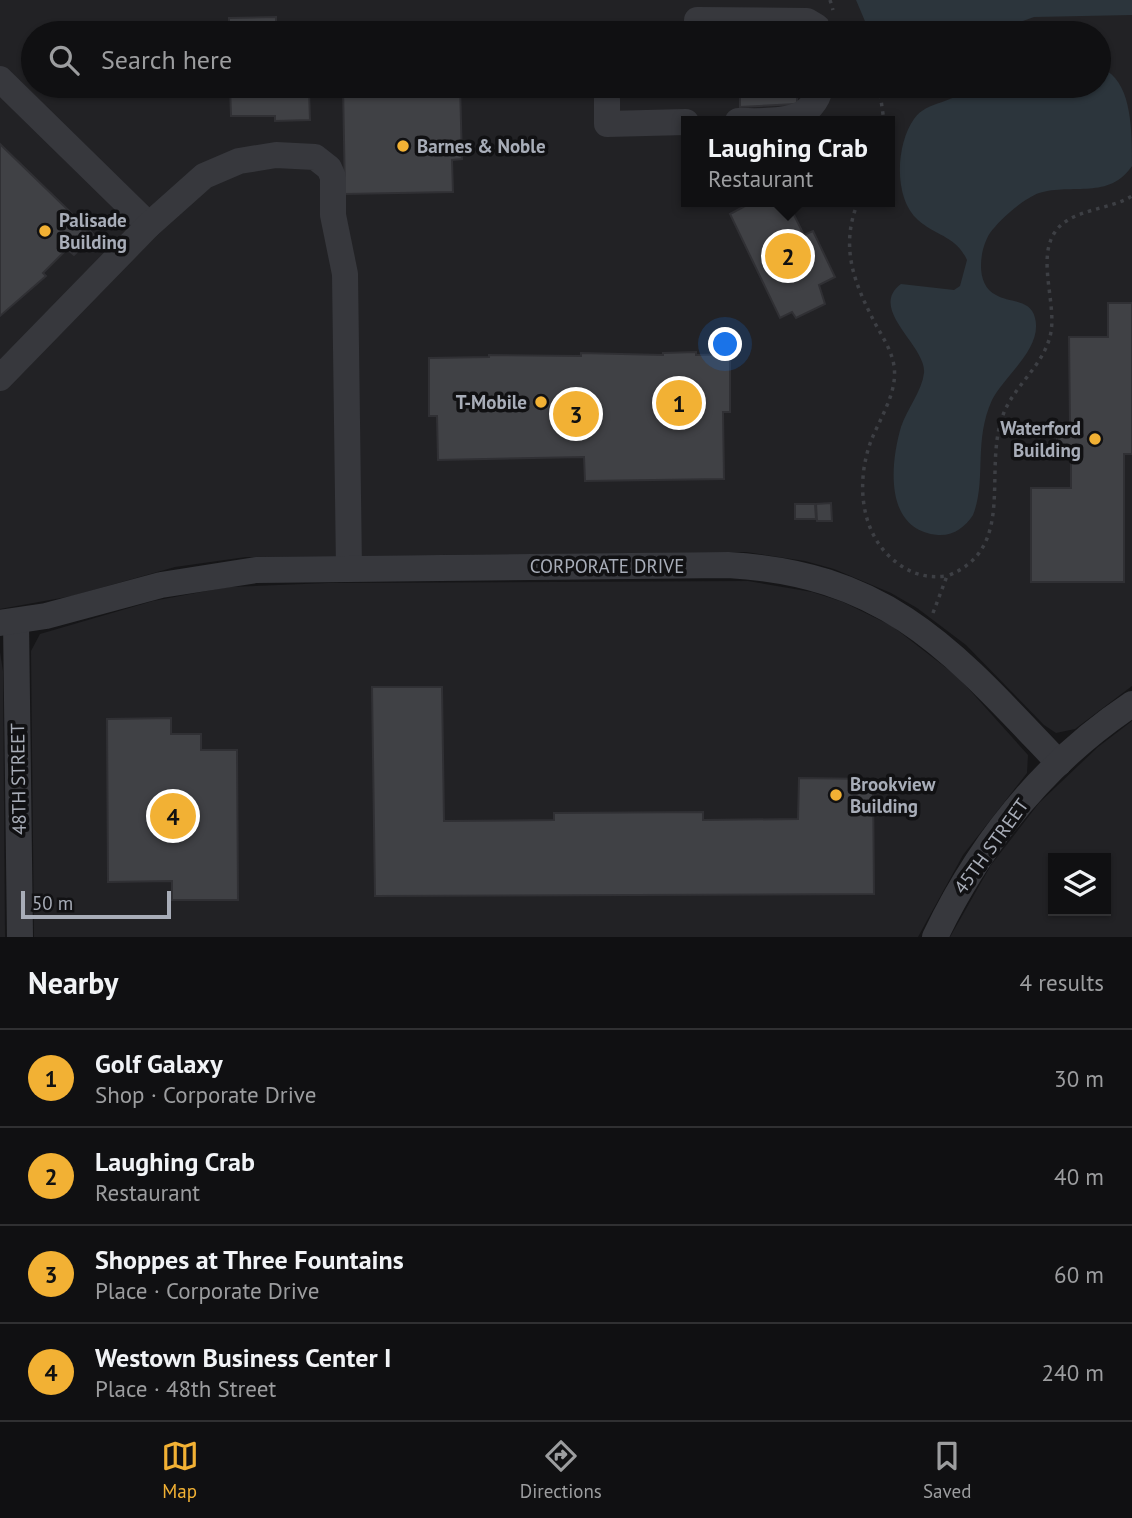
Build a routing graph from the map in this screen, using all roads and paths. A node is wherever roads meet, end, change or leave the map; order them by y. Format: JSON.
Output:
{"nodes":[{"id":1,"x":697,"y":20,"type":"dead end"},
{"id":2,"x":807,"y":21,"type":"edge"},
{"id":3,"x":0,"y":79,"type":"edge"},
{"id":4,"x":816,"y":98,"type":"edge"},
{"id":5,"x":881,"y":98,"type":"edge"},
{"id":6,"x":607,"y":99,"type":"dead end"},
{"id":7,"x":800,"y":116,"type":"edge"},
{"id":8,"x":883,"y":116,"type":"edge"},
{"id":9,"x":681,"y":122,"type":"edge"},
{"id":10,"x":1132,"y":196,"type":"edge"},
{"id":11,"x":857,"y":207,"type":"edge"},
{"id":12,"x":149,"y":225,"type":"junction"},
{"id":13,"x":0,"y":378,"type":"edge"},
{"id":14,"x":349,"y":569,"type":"junction"},
{"id":15,"x":947,"y":576,"type":"junction"},
{"id":16,"x":8,"y":622,"type":"edge"},
{"id":17,"x":923,"y":630,"type":"junction"},
{"id":18,"x":1132,"y":704,"type":"edge"},
{"id":19,"x":1059,"y":762,"type":"junction"},
{"id":20,"x":20,"y":937,"type":"edge"},
{"id":21,"x":936,"y":937,"type":"edge"}],
"edges":[{"from":1,"to":2,"type":"street"},
{"from":3,"to":12,"type":"street"},
{"from":4,"to":7,"type":"street"},
{"from":5,"to":8,"type":"path"},
{"from":6,"to":9,"type":"street"},
{"from":10,"to":15,"type":"path"},
{"from":11,"to":15,"type":"path"},
{"from":12,"to":13,"type":"street"},
{"from":12,"to":14,"type":"street"},
{"from":14,"to":16,"type":"street","name":"CORPORATE DRIVE"},
{"from":14,"to":17,"type":"street","name":"CORPORATE DRIVE"},
{"from":15,"to":17,"type":"path"},
{"from":16,"to":20,"type":"street","name":"48TH STREET"},
{"from":17,"to":19,"type":"street","name":"CORPORATE DRIVE"},
{"from":18,"to":19,"type":"street"},
{"from":19,"to":21,"type":"street","name":"45TH STREET"}]}
